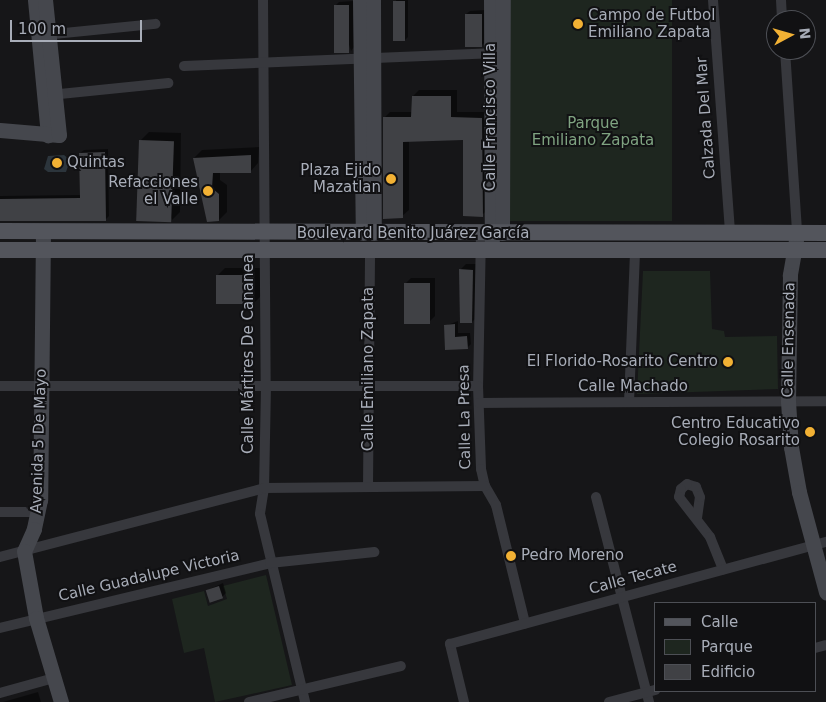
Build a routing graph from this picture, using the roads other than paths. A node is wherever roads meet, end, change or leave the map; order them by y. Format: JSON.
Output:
{"nodes":[{"id":1,"x":35,"y":0,"type":"edge"},
{"id":2,"x":45,"y":0,"type":"edge"},
{"id":3,"x":263,"y":0,"type":"edge"},
{"id":4,"x":360,"y":0,"type":"edge"},
{"id":5,"x":373,"y":0,"type":"edge"},
{"id":6,"x":491,"y":0,"type":"edge"},
{"id":7,"x":503,"y":0,"type":"edge"},
{"id":8,"x":713,"y":0,"type":"edge"},
{"id":9,"x":155,"y":24,"type":"dead end"},
{"id":10,"x":44,"y":35,"type":"junction"},
{"id":11,"x":497,"y":53,"type":"junction"},
{"id":12,"x":367,"y":59,"type":"junction"},
{"id":13,"x":786,"y":60,"type":"edge"},
{"id":14,"x":264,"y":64,"type":"junction"},
{"id":15,"x":184,"y":66,"type":"dead end"},
{"id":16,"x":168,"y":83,"type":"dead end"},
{"id":17,"x":50,"y":95,"type":"junction"},
{"id":18,"x":0,"y":130,"type":"edge"},
{"id":19,"x":24,"y":134,"type":"junction"},
{"id":20,"x":0,"y":139,"type":"edge"},
{"id":21,"x":0,"y":231,"type":"edge"},
{"id":22,"x":43,"y":232,"type":"junction"},
{"id":23,"x":369,"y":233,"type":"junction"},
{"id":24,"x":730,"y":233,"type":"junction"},
{"id":25,"x":796,"y":233,"type":"junction"},
{"id":26,"x":826,"y":233,"type":"edge"},
{"id":27,"x":489,"y":240,"type":"junction"},
{"id":28,"x":264,"y":242,"type":"junction"},
{"id":29,"x":0,"y":250,"type":"edge"},
{"id":30,"x":43,"y":250,"type":"junction"},
{"id":31,"x":370,"y":250,"type":"junction"},
{"id":32,"x":635,"y":250,"type":"junction"},
{"id":33,"x":794,"y":250,"type":"junction"},
{"id":34,"x":826,"y":250,"type":"edge"},
{"id":35,"x":42,"y":385,"type":"junction"},
{"id":36,"x":0,"y":386,"type":"edge"},
{"id":37,"x":266,"y":386,"type":"junction"},
{"id":38,"x":368,"y":386,"type":"junction"},
{"id":39,"x":478,"y":386,"type":"junction"},
{"id":40,"x":788,"y":401,"type":"junction"},
{"id":41,"x":826,"y":401,"type":"edge"},
{"id":42,"x":629,"y":402,"type":"junction"},
{"id":43,"x":479,"y":403,"type":"junction"},
{"id":44,"x":485,"y":486,"type":"junction"},
{"id":45,"x":368,"y":487,"type":"junction"},
{"id":46,"x":264,"y":488,"type":"junction"},
{"id":47,"x":596,"y":497,"type":"dead end"},
{"id":48,"x":0,"y":512,"type":"edge"},
{"id":49,"x":39,"y":512,"type":"junction"},
{"id":50,"x":697,"y":518,"type":"dead end"},
{"id":51,"x":820,"y":544,"type":"edge"},
{"id":52,"x":24,"y":551,"type":"junction"},
{"id":53,"x":374,"y":552,"type":"dead end"},
{"id":54,"x":0,"y":557,"type":"edge"},
{"id":55,"x":270,"y":563,"type":"junction"},
{"id":56,"x":722,"y":569,"type":"junction"},
{"id":57,"x":826,"y":592,"type":"edge"},
{"id":58,"x":621,"y":596,"type":"junction"},
{"id":59,"x":36,"y":618,"type":"junction"},
{"id":60,"x":525,"y":623,"type":"junction"},
{"id":61,"x":0,"y":628,"type":"edge"},
{"id":62,"x":401,"y":666,"type":"dead end"},
{"id":63,"x":54,"y":678,"type":"junction"},
{"id":64,"x":301,"y":690,"type":"junction"},
{"id":65,"x":0,"y":693,"type":"edge"},
{"id":66,"x":650,"y":695,"type":"edge"},
{"id":67,"x":61,"y":702,"type":"edge"},
{"id":68,"x":249,"y":702,"type":"edge"},
{"id":69,"x":305,"y":702,"type":"edge"},
{"id":70,"x":464,"y":702,"type":"edge"},
{"id":71,"x":609,"y":702,"type":"edge"}],
"edges":[{"from":1,"to":10,"type":"main road"},
{"from":2,"to":10,"type":"main road"},
{"from":3,"to":14,"type":"street","name":"Calle Mártires De Cananea"},
{"from":4,"to":12,"type":"main road"},
{"from":5,"to":12,"type":"main road"},
{"from":6,"to":11,"type":"main road","name":"Calle Francisco Villa"},
{"from":7,"to":11,"type":"main road","name":"Calle Francisco Villa"},
{"from":8,"to":24,"type":"street","name":"Calzada Del Mar"},
{"from":9,"to":10,"type":"street"},
{"from":10,"to":17,"type":"main road"},
{"from":11,"to":12,"type":"street"},
{"from":11,"to":27,"type":"main road","name":"Calle Francisco Villa"},
{"from":12,"to":14,"type":"street"},
{"from":12,"to":23,"type":"main road"},
{"from":13,"to":25,"type":"street"},
{"from":14,"to":15,"type":"street"},
{"from":14,"to":28,"type":"street","name":"Calle Mártires De Cananea"},
{"from":16,"to":17,"type":"street"},
{"from":17,"to":19,"type":"main road"},
{"from":18,"to":19,"type":"main road"},
{"from":19,"to":20,"type":"main road"},
{"from":21,"to":22,"type":"main road","name":"Boulevard Benito Juárez García"},
{"from":22,"to":28,"type":"main road","name":"Boulevard Benito Juárez García"},
{"from":22,"to":30,"type":"main road","name":"Avenida 5 De Mayo"},
{"from":23,"to":27,"type":"main road","name":"Boulevard Benito Juárez García"},
{"from":23,"to":28,"type":"main road","name":"Boulevard Benito Juárez García"},
{"from":24,"to":25,"type":"main road","name":"Boulevard Benito Juárez García"},
{"from":24,"to":27,"type":"main road","name":"Boulevard Benito Juárez García"},
{"from":25,"to":26,"type":"main road","name":"Boulevard Benito Juárez García"},
{"from":25,"to":33,"type":"main road","name":"Calle Ensenada"},
{"from":27,"to":31,"type":"main road","name":"Boulevard Benito Juárez García"},
{"from":27,"to":32,"type":"main road","name":"Boulevard Benito Juárez García"},
{"from":27,"to":39,"type":"street","name":"Calle La Presa"},
{"from":28,"to":30,"type":"main road","name":"Boulevard Benito Juárez García"},
{"from":28,"to":31,"type":"main road","name":"Boulevard Benito Juárez García"},
{"from":28,"to":37,"type":"street","name":"Calle Mártires De Cananea"},
{"from":29,"to":30,"type":"main road","name":"Boulevard Benito Juárez García"},
{"from":30,"to":35,"type":"main road","name":"Avenida 5 De Mayo"},
{"from":31,"to":38,"type":"street","name":"Calle Emiliano Zapata"},
{"from":32,"to":33,"type":"main road","name":"Boulevard Benito Juárez García"},
{"from":32,"to":42,"type":"street"},
{"from":33,"to":34,"type":"main road","name":"Boulevard Benito Juárez García"},
{"from":33,"to":40,"type":"main road","name":"Calle Ensenada"},
{"from":35,"to":36,"type":"street"},
{"from":35,"to":37,"type":"street"},
{"from":35,"to":49,"type":"main road","name":"Avenida 5 De Mayo"},
{"from":37,"to":38,"type":"street"},
{"from":37,"to":46,"type":"street","name":"Calle Mártires De Cananea"},
{"from":38,"to":39,"type":"street"},
{"from":38,"to":45,"type":"street","name":"Calle Emiliano Zapata"},
{"from":39,"to":43,"type":"street","name":"Calle La Presa"},
{"from":40,"to":41,"type":"street","name":"Calle Machado"},
{"from":40,"to":42,"type":"street","name":"Calle Machado"},
{"from":40,"to":51,"type":"main road","name":"Calle Ensenada"},
{"from":42,"to":43,"type":"street","name":"Calle Machado"},
{"from":43,"to":44,"type":"street","name":"Calle La Presa"},
{"from":44,"to":45,"type":"street"},
{"from":44,"to":60,"type":"street","name":"Calle La Presa"},
{"from":45,"to":46,"type":"street"},
{"from":46,"to":52,"type":"street"},
{"from":46,"to":55,"type":"street","name":"Calle Mártires De Cananea"},
{"from":47,"to":58,"type":"street"},
{"from":48,"to":49,"type":"street"},
{"from":49,"to":52,"type":"main road","name":"Avenida 5 De Mayo"},
{"from":50,"to":56,"type":"street"},
{"from":51,"to":56,"type":"street","name":"Calle Tecate"},
{"from":51,"to":57,"type":"main road","name":"Calle Ensenada"},
{"from":52,"to":54,"type":"street"},
{"from":52,"to":59,"type":"main road"},
{"from":53,"to":55,"type":"street","name":"Calle Guadalupe Victoria"},
{"from":55,"to":59,"type":"street","name":"Calle Guadalupe Victoria"},
{"from":55,"to":64,"type":"street","name":"Calle Mártires De Cananea"},
{"from":56,"to":58,"type":"street","name":"Calle Tecate"},
{"from":58,"to":60,"type":"street","name":"Calle Tecate"},
{"from":58,"to":66,"type":"street"},
{"from":59,"to":61,"type":"street","name":"Calle Guadalupe Victoria"},
{"from":59,"to":63,"type":"main road"},
{"from":60,"to":70,"type":"street","name":"Calle Tecate"},
{"from":62,"to":64,"type":"street"},
{"from":63,"to":65,"type":"street"},
{"from":63,"to":67,"type":"main road"},
{"from":64,"to":68,"type":"street"},
{"from":64,"to":69,"type":"street","name":"Calle Mártires De Cananea"},
{"from":66,"to":71,"type":"street"}]}
